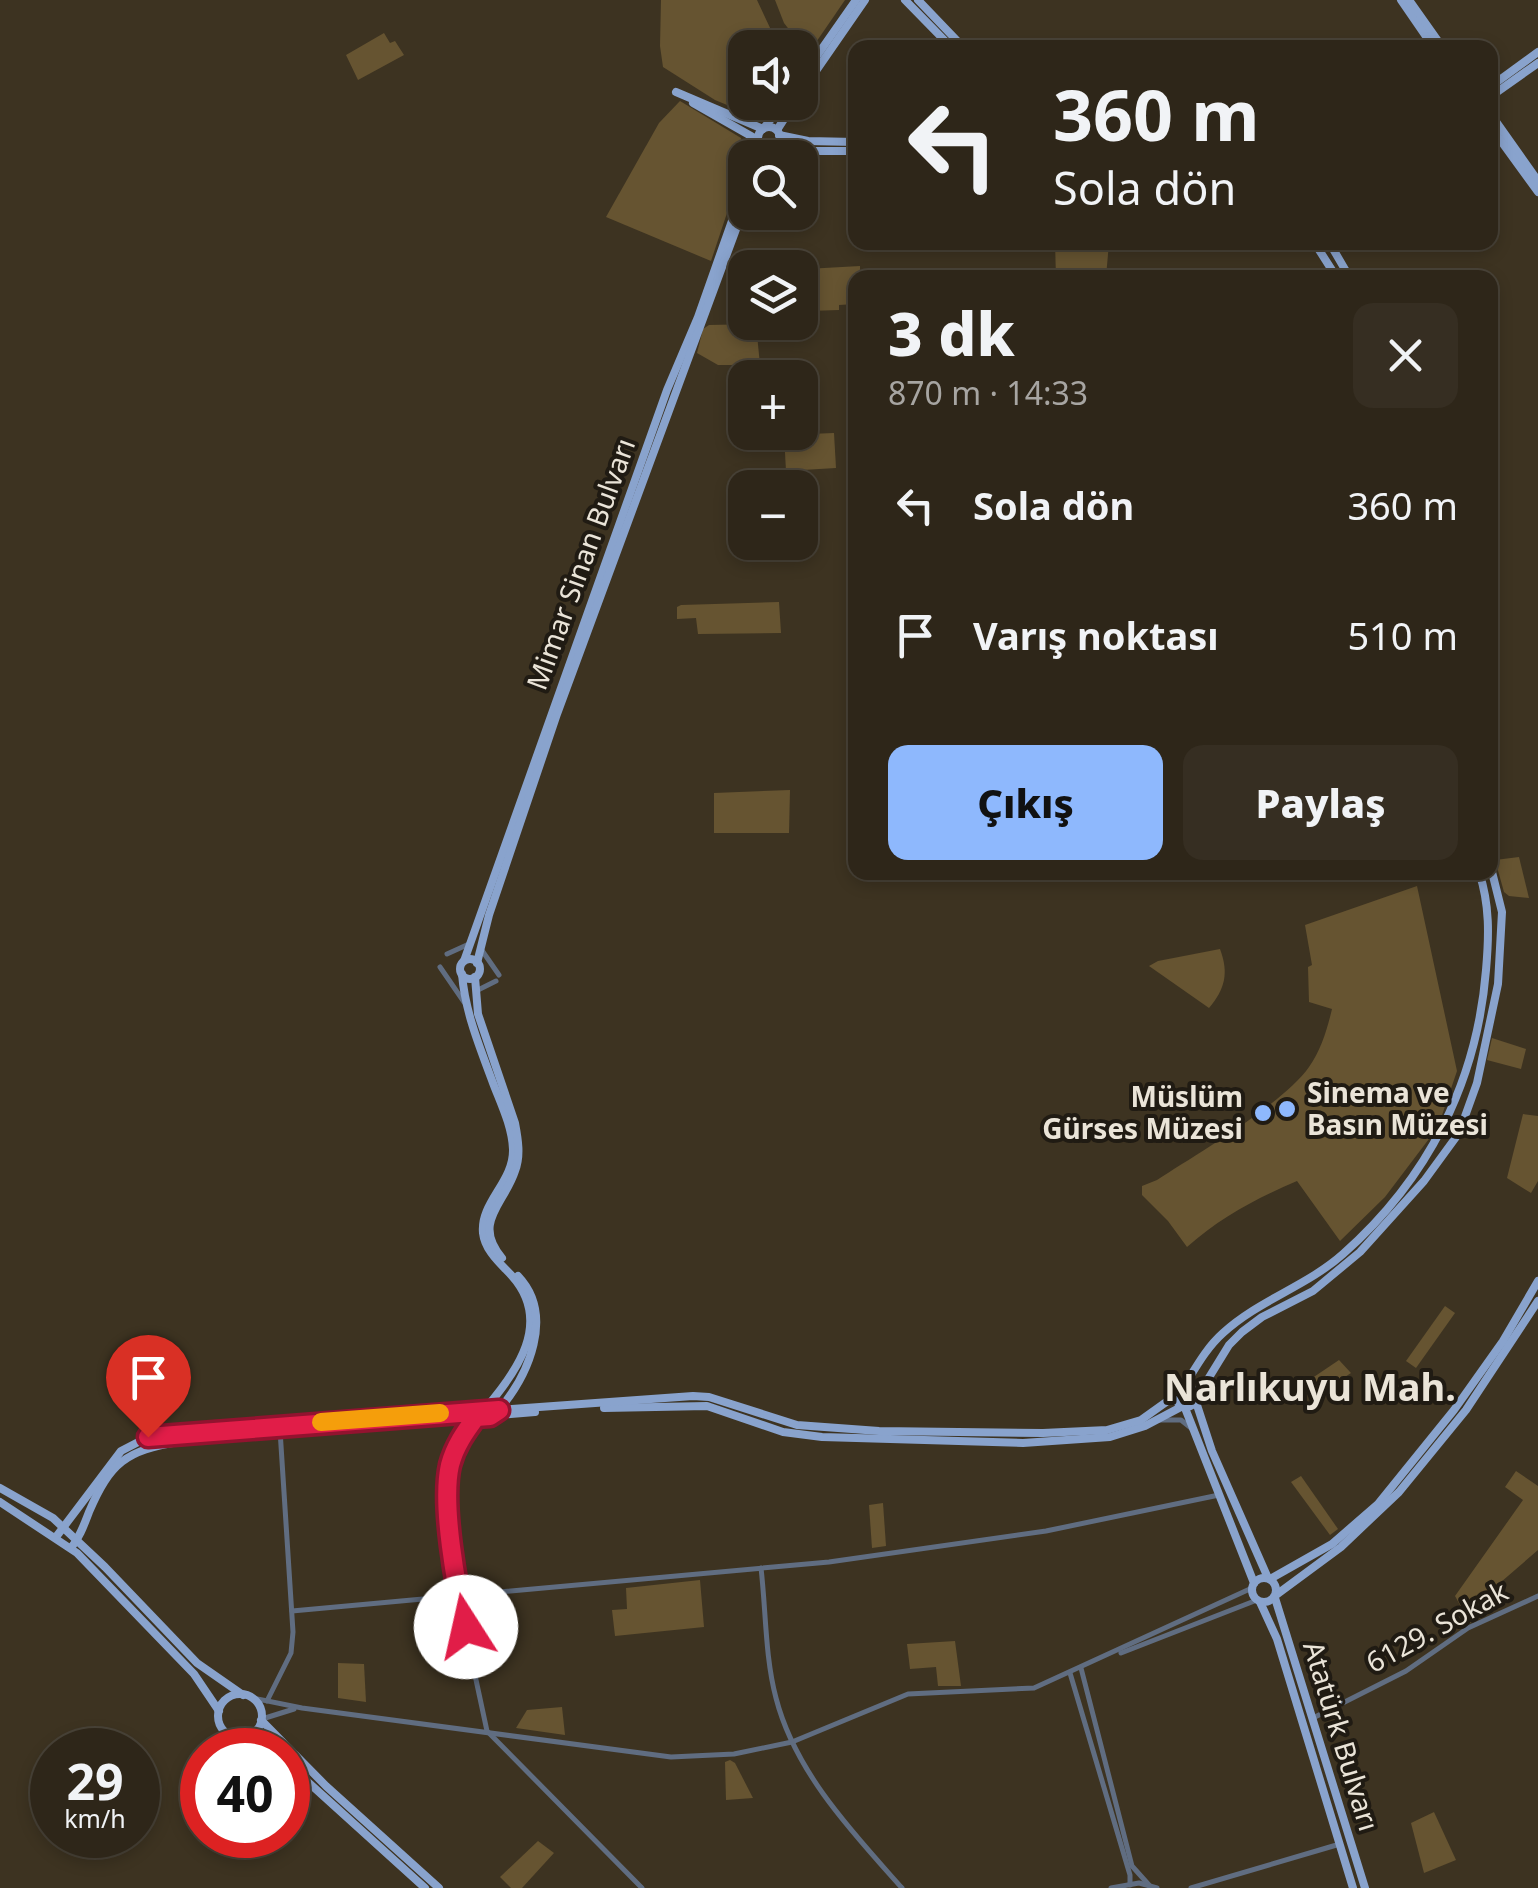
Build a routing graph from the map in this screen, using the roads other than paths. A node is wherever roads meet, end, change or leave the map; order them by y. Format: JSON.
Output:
{"nodes":[{"id":1,"x":856,"y":0,"type":"edge"},
{"id":2,"x":865,"y":0,"type":"edge"},
{"id":3,"x":905,"y":0,"type":"edge"},
{"id":4,"x":918,"y":0,"type":"edge"},
{"id":5,"x":1401,"y":0,"type":"edge"},
{"id":6,"x":1409,"y":0,"type":"edge"},
{"id":7,"x":944,"y":40,"type":"edge"},
{"id":8,"x":956,"y":40,"type":"edge"},
{"id":9,"x":1428,"y":40,"type":"edge"},
{"id":10,"x":1437,"y":40,"type":"edge"},
{"id":11,"x":1538,"y":52,"type":"edge"},
{"id":12,"x":818,"y":54,"type":"edge"},
{"id":13,"x":1538,"y":63,"type":"edge"},
{"id":14,"x":818,"y":68,"type":"edge"},
{"id":15,"x":1498,"y":81,"type":"edge"},
{"id":16,"x":1498,"y":90,"type":"edge"},
{"id":17,"x":770,"y":120,"type":"edge"},
{"id":18,"x":785,"y":120,"type":"edge"},
{"id":19,"x":1498,"y":124,"type":"edge"},
{"id":20,"x":763,"y":129,"type":"junction"},
{"id":21,"x":778,"y":133,"type":"junction"},
{"id":22,"x":1498,"y":137,"type":"edge"},
{"id":23,"x":757,"y":140,"type":"edge"},
{"id":24,"x":759,"y":140,"type":"edge"},
{"id":25,"x":775,"y":140,"type":"edge"},
{"id":26,"x":848,"y":142,"type":"edge"},
{"id":27,"x":818,"y":151,"type":"edge"},
{"id":28,"x":848,"y":151,"type":"edge"},
{"id":29,"x":1538,"y":181,"type":"edge"},
{"id":30,"x":1538,"y":192,"type":"edge"},
{"id":31,"x":729,"y":230,"type":"edge"},
{"id":32,"x":736,"y":230,"type":"edge"},
{"id":33,"x":1481,"y":880,"type":"edge"},
{"id":34,"x":1494,"y":880,"type":"edge"},
{"id":35,"x":476,"y":945,"type":"junction"},
{"id":36,"x":447,"y":954,"type":"dead end"},
{"id":37,"x":464,"y":961,"type":"junction"},
{"id":38,"x":477,"y":963,"type":"junction"},
{"id":39,"x":440,"y":967,"type":"dead end"},
{"id":40,"x":462,"y":974,"type":"junction"},
{"id":41,"x":476,"y":976,"type":"junction"},
{"id":42,"x":476,"y":992,"type":"junction"},
{"id":43,"x":465,"y":1003,"type":"junction"},
{"id":44,"x":1538,"y":1282,"type":"edge"},
{"id":45,"x":1538,"y":1301,"type":"edge"},
{"id":46,"x":1180,"y":1391,"type":"junction"},
{"id":47,"x":1196,"y":1400,"type":"junction"},
{"id":48,"x":1183,"y":1407,"type":"junction"},
{"id":49,"x":499,"y":1410,"type":"junction"},
{"id":50,"x":483,"y":1415,"type":"junction"},
{"id":51,"x":1157,"y":1420,"type":"junction"},
{"id":52,"x":280,"y":1430,"type":"junction"},
{"id":53,"x":1193,"y":1430,"type":"junction"},
{"id":54,"x":0,"y":1488,"type":"edge"},
{"id":55,"x":1220,"y":1495,"type":"junction"},
{"id":56,"x":0,"y":1502,"type":"edge"},
{"id":57,"x":59,"y":1532,"type":"junction"},
{"id":58,"x":74,"y":1544,"type":"junction"},
{"id":59,"x":761,"y":1568,"type":"junction"},
{"id":60,"x":1269,"y":1579,"type":"junction"},
{"id":61,"x":1253,"y":1586,"type":"junction"},
{"id":62,"x":458,"y":1596,"type":"junction"},
{"id":63,"x":1275,"y":1596,"type":"junction"},
{"id":64,"x":1538,"y":1596,"type":"edge"},
{"id":65,"x":1258,"y":1601,"type":"junction"},
{"id":66,"x":292,"y":1612,"type":"junction"},
{"id":67,"x":1081,"y":1668,"type":"junction"},
{"id":68,"x":1070,"y":1673,"type":"junction"},
{"id":69,"x":243,"y":1695,"type":"junction"},
{"id":70,"x":253,"y":1698,"type":"junction"},
{"id":71,"x":267,"y":1701,"type":"junction"},
{"id":72,"x":302,"y":1708,"type":"junction"},
{"id":73,"x":219,"y":1711,"type":"junction"},
{"id":74,"x":261,"y":1720,"type":"junction"},
{"id":75,"x":1307,"y":1720,"type":"junction"},
{"id":76,"x":222,"y":1728,"type":"edge"},
{"id":77,"x":257,"y":1728,"type":"edge"},
{"id":78,"x":487,"y":1732,"type":"junction"},
{"id":79,"x":792,"y":1742,"type":"junction"},
{"id":80,"x":310,"y":1784,"type":"edge"},
{"id":81,"x":1340,"y":1844,"type":"junction"},
{"id":82,"x":1130,"y":1885,"type":"junction"},
{"id":83,"x":1153,"y":1887,"type":"edge"},
{"id":84,"x":425,"y":1888,"type":"edge"},
{"id":85,"x":439,"y":1888,"type":"edge"},
{"id":86,"x":642,"y":1888,"type":"edge"},
{"id":87,"x":902,"y":1888,"type":"edge"},
{"id":88,"x":1111,"y":1888,"type":"edge"},
{"id":89,"x":1191,"y":1888,"type":"edge"},
{"id":90,"x":1353,"y":1888,"type":"edge"},
{"id":91,"x":1365,"y":1888,"type":"edge"}],
"edges":[{"from":1,"to":12,"type":"main road"},
{"from":2,"to":14,"type":"main road"},
{"from":3,"to":7,"type":"main road"},
{"from":4,"to":8,"type":"main road"},
{"from":5,"to":9,"type":"main road"},
{"from":6,"to":10,"type":"main road"},
{"from":11,"to":15,"type":"main road"},
{"from":13,"to":16,"type":"main road"},
{"from":17,"to":20,"type":"main road"},
{"from":18,"to":21,"type":"main road"},
{"from":19,"to":29,"type":"main road"},
{"from":20,"to":21,"type":"main road"},
{"from":20,"to":23,"type":"main road"},
{"from":20,"to":24,"type":"main road"},
{"from":21,"to":25,"type":"main road"},
{"from":21,"to":26,"type":"main road"},
{"from":22,"to":30,"type":"main road"},
{"from":27,"to":28,"type":"main road"},
{"from":31,"to":35,"type":"main road","name":"Mimar Sinan Bulvarı"},
{"from":32,"to":35,"type":"main road","name":"Mimar Sinan Bulvarı"},
{"from":33,"to":46,"type":"main road"},
{"from":34,"to":47,"type":"main road"},
{"from":35,"to":36,"type":"street"},
{"from":35,"to":37,"type":"main road","name":"Mimar Sinan Bulvarı"},
{"from":35,"to":38,"type":"main road","name":"Mimar Sinan Bulvarı"},
{"from":35,"to":42,"type":"street"},
{"from":37,"to":38,"type":"main road"},
{"from":37,"to":40,"type":"main road"},
{"from":38,"to":41,"type":"main road"},
{"from":39,"to":43,"type":"street"},
{"from":40,"to":41,"type":"main road"},
{"from":40,"to":43,"type":"main road"},
{"from":41,"to":42,"type":"main road"},
{"from":42,"to":49,"type":"main road"},
{"from":43,"to":50,"type":"main road"},
{"from":44,"to":60,"type":"main road"},
{"from":45,"to":63,"type":"main road"},
{"from":46,"to":47,"type":"main road"},
{"from":46,"to":48,"type":"main road"},
{"from":46,"to":49,"type":"main road"},
{"from":47,"to":48,"type":"main road"},
{"from":47,"to":60,"type":"main road"},
{"from":48,"to":51,"type":"main road"},
{"from":48,"to":53,"type":"main road"},
{"from":49,"to":50,"type":"main road"},
{"from":50,"to":51,"type":"main road"},
{"from":50,"to":52,"type":"main road"},
{"from":50,"to":62,"type":"street"},
{"from":51,"to":53,"type":"street"},
{"from":52,"to":57,"type":"main road"},
{"from":52,"to":58,"type":"main road"},
{"from":52,"to":66,"type":"street"},
{"from":53,"to":55,"type":"main road"},
{"from":54,"to":57,"type":"main road"},
{"from":55,"to":59,"type":"street"},
{"from":55,"to":61,"type":"main road"},
{"from":56,"to":57,"type":"main road"},
{"from":57,"to":58,"type":"main road"},
{"from":58,"to":69,"type":"main road"},
{"from":58,"to":73,"type":"main road"},
{"from":59,"to":62,"type":"street"},
{"from":59,"to":79,"type":"street"},
{"from":60,"to":61,"type":"main road"},
{"from":60,"to":63,"type":"main road","name":"Atatürk Bulvarı"},
{"from":61,"to":65,"type":"main road","name":"Atatürk Bulvarı"},
{"from":61,"to":67,"type":"street"},
{"from":62,"to":66,"type":"street"},
{"from":62,"to":78,"type":"street"},
{"from":63,"to":65,"type":"main road"},
{"from":63,"to":75,"type":"main road","name":"Atatürk Bulvarı"},
{"from":64,"to":75,"type":"street","name":"6129. Sokak"},
{"from":65,"to":67,"type":"street"},
{"from":65,"to":75,"type":"main road","name":"Atatürk Bulvarı"},
{"from":66,"to":71,"type":"street"},
{"from":67,"to":68,"type":"street"},
{"from":67,"to":83,"type":"street"},
{"from":68,"to":79,"type":"street"},
{"from":68,"to":82,"type":"street"},
{"from":69,"to":70,"type":"main road"},
{"from":69,"to":73,"type":"main road"},
{"from":70,"to":71,"type":"street"},
{"from":70,"to":74,"type":"main road"},
{"from":71,"to":72,"type":"street"},
{"from":72,"to":74,"type":"street"},
{"from":72,"to":78,"type":"street"},
{"from":73,"to":76,"type":"main road"},
{"from":74,"to":77,"type":"main road"},
{"from":74,"to":85,"type":"main road"},
{"from":75,"to":81,"type":"main road","name":"Atatürk Bulvarı"},
{"from":75,"to":91,"type":"main road","name":"Atatürk Bulvarı"},
{"from":78,"to":79,"type":"street"},
{"from":78,"to":86,"type":"street"},
{"from":79,"to":87,"type":"street"},
{"from":80,"to":84,"type":"main road"},
{"from":81,"to":89,"type":"street"},
{"from":81,"to":90,"type":"main road","name":"Atatürk Bulvarı"},
{"from":82,"to":83,"type":"street"},
{"from":82,"to":88,"type":"street"}]}
